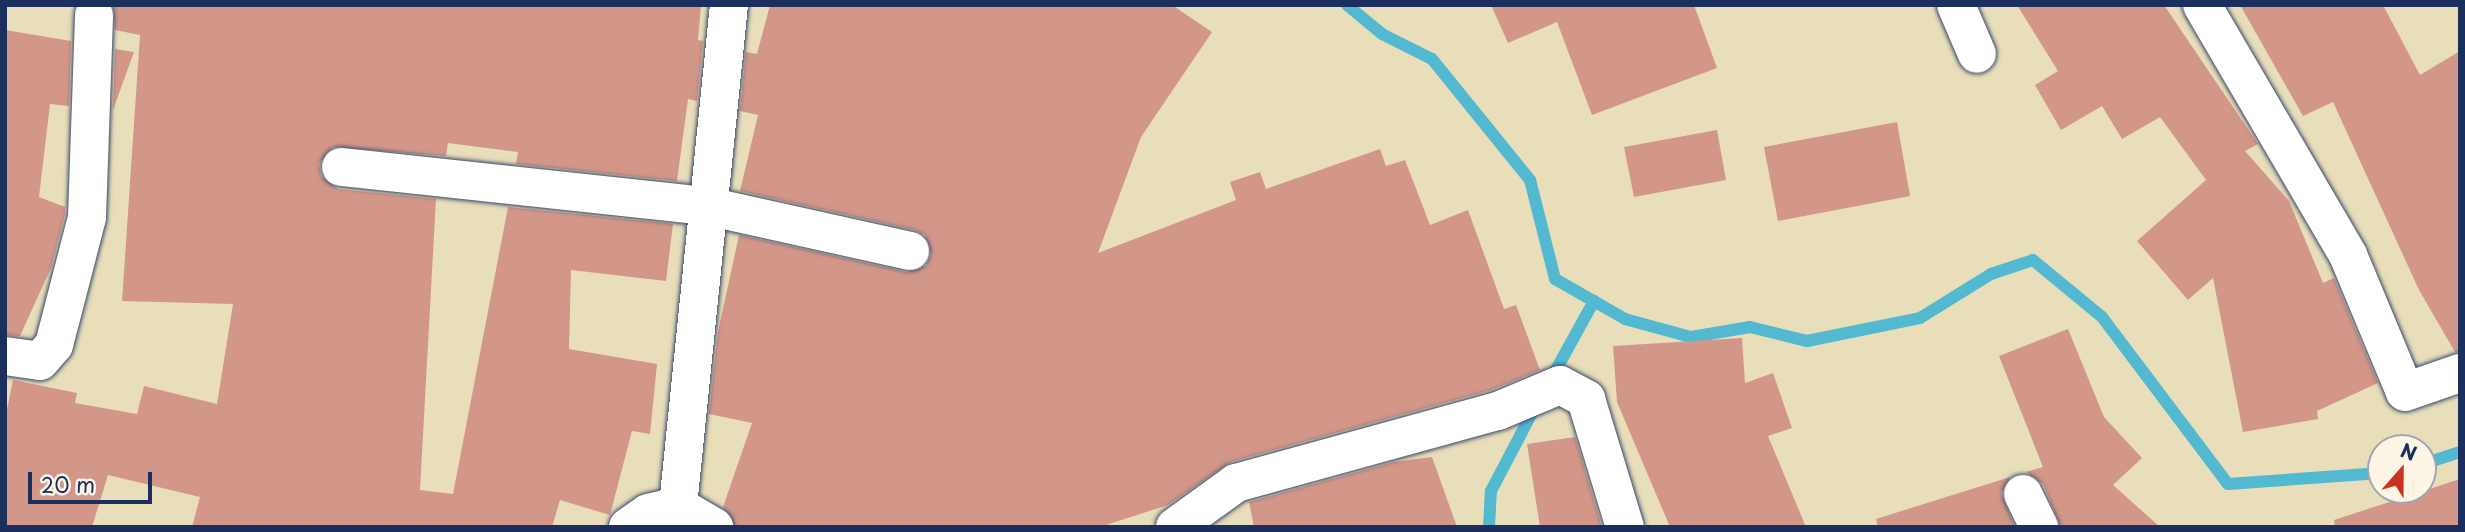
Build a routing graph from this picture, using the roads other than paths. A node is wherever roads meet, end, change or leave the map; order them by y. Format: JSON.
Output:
{"nodes":[{"id":1,"x":729,"y":5,"type":"edge"},
{"id":2,"x":1956,"y":5,"type":"edge"},
{"id":3,"x":2202,"y":5,"type":"edge"},
{"id":4,"x":94,"y":15,"type":"dead end"},
{"id":5,"x":1977,"y":54,"type":"dead end"},
{"id":6,"x":341,"y":167,"type":"dead end"},
{"id":7,"x":707,"y":206,"type":"junction"},
{"id":8,"x":910,"y":251,"type":"dead end"},
{"id":9,"x":5,"y":356,"type":"edge"},
{"id":10,"x":2460,"y":373,"type":"edge"},
{"id":11,"x":678,"y":506,"type":"junction"},
{"id":12,"x":628,"y":527,"type":"edge"},
{"id":13,"x":714,"y":527,"type":"edge"},
{"id":14,"x":1175,"y":527,"type":"edge"},
{"id":15,"x":1625,"y":527,"type":"edge"}],
"edges":[{"from":1,"to":7,"type":"street"},
{"from":2,"to":5,"type":"street"},
{"from":3,"to":10,"type":"street"},
{"from":4,"to":9,"type":"street"},
{"from":6,"to":7,"type":"street"},
{"from":7,"to":8,"type":"street"},
{"from":7,"to":11,"type":"street"},
{"from":11,"to":12,"type":"street"},
{"from":11,"to":13,"type":"street"},
{"from":14,"to":15,"type":"street"}]}
